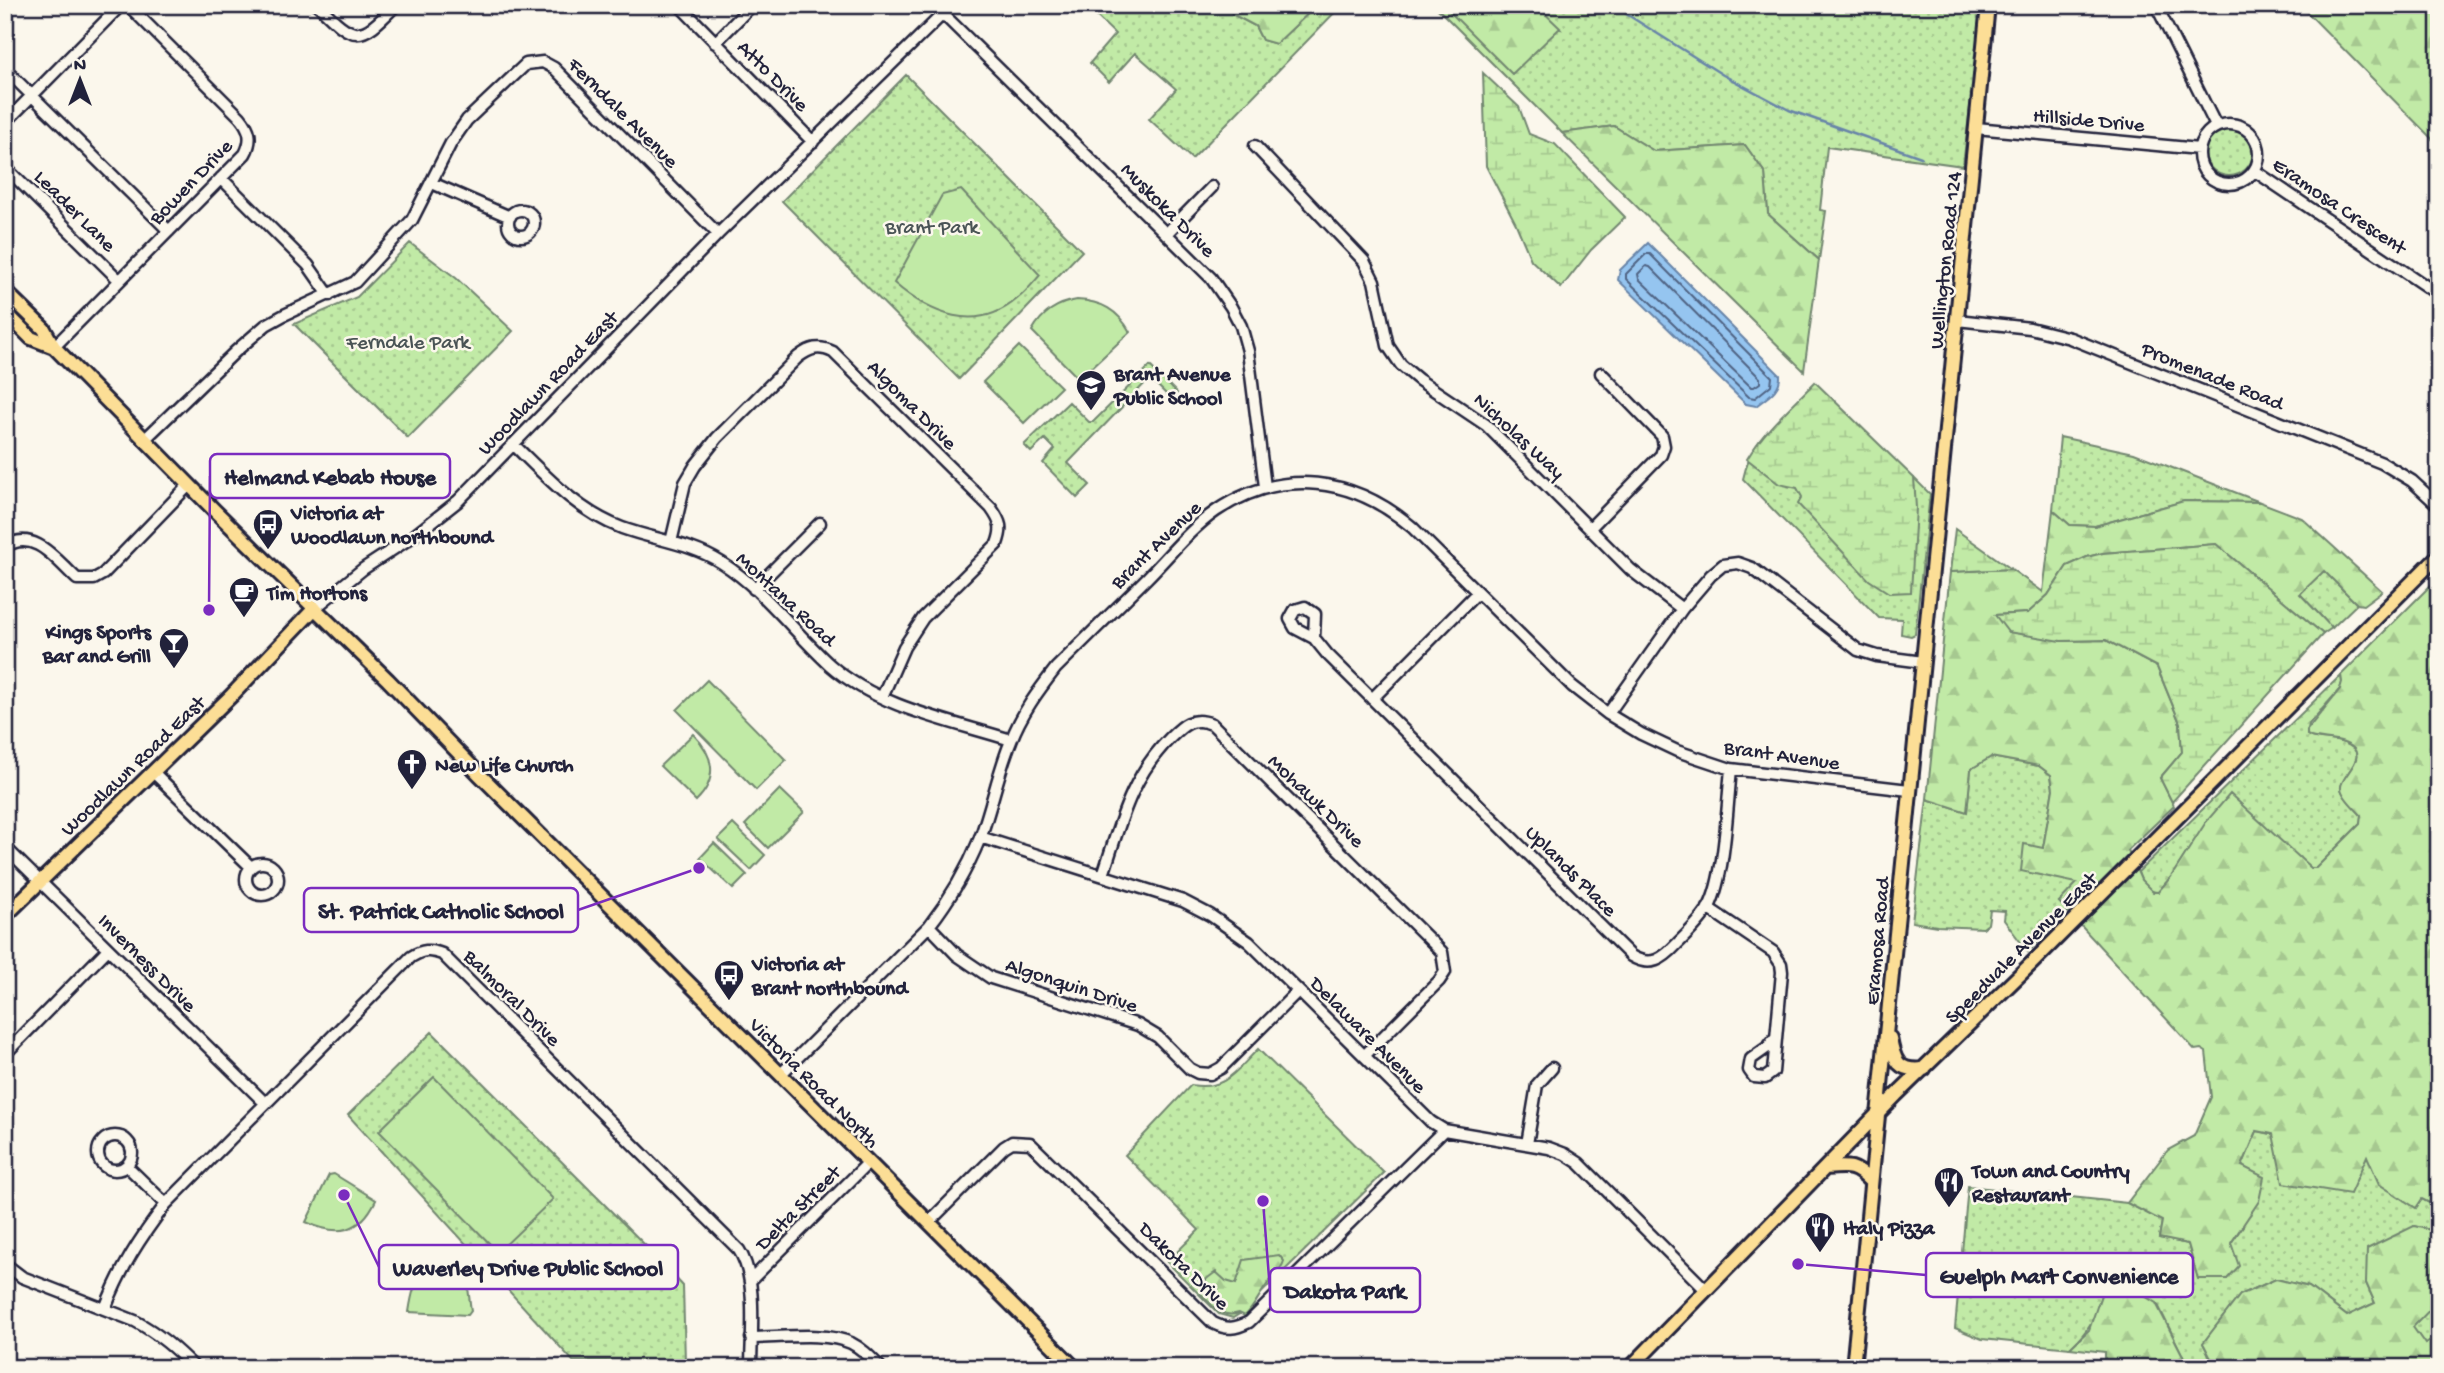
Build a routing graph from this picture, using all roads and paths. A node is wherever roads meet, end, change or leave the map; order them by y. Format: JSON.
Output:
{"nodes":[{"id":1,"x":121,"y":5,"type":"edge"},
{"id":2,"x":128,"y":5,"type":"edge"},
{"id":3,"x":318,"y":5,"type":"edge"},
{"id":4,"x":396,"y":5,"type":"edge"},
{"id":5,"x":679,"y":5,"type":"edge"},
{"id":6,"x":752,"y":5,"type":"edge"},
{"id":7,"x":952,"y":5,"type":"edge"},
{"id":8,"x":1988,"y":5,"type":"edge"},
{"id":9,"x":2156,"y":5,"type":"edge"},
{"id":10,"x":943,"y":14,"type":"junction"},
{"id":11,"x":715,"y":43,"type":"junction"},
{"id":12,"x":5,"y":69,"type":"edge"},
{"id":13,"x":32,"y":96,"type":"junction"},
{"id":14,"x":5,"y":123,"type":"edge"},
{"id":15,"x":2216,"y":126,"type":"junction"},
{"id":16,"x":1976,"y":128,"type":"junction"},
{"id":17,"x":813,"y":142,"type":"junction"},
{"id":18,"x":1255,"y":146,"type":"dead end"},
{"id":19,"x":2199,"y":149,"type":"junction"},
{"id":20,"x":5,"y":167,"type":"edge"},
{"id":21,"x":2255,"y":170,"type":"junction"},
{"id":22,"x":221,"y":178,"type":"junction"},
{"id":23,"x":432,"y":183,"type":"junction"},
{"id":24,"x":1212,"y":187,"type":"dead end"},
{"id":25,"x":510,"y":217,"type":"dead end"},
{"id":26,"x":169,"y":231,"type":"junction"},
{"id":27,"x":719,"y":234,"type":"junction"},
{"id":28,"x":1166,"y":234,"type":"junction"},
{"id":29,"x":119,"y":281,"type":"junction"},
{"id":30,"x":5,"y":291,"type":"edge"},
{"id":31,"x":329,"y":295,"type":"junction"},
{"id":32,"x":2439,"y":295,"type":"edge"},
{"id":33,"x":5,"y":312,"type":"edge"},
{"id":34,"x":1957,"y":320,"type":"junction"},
{"id":35,"x":54,"y":347,"type":"junction"},
{"id":36,"x":1601,"y":373,"type":"dead end"},
{"id":37,"x":144,"y":440,"type":"junction"},
{"id":38,"x":513,"y":444,"type":"junction"},
{"id":39,"x":189,"y":485,"type":"junction"},
{"id":40,"x":1265,"y":486,"type":"junction"},
{"id":41,"x":2439,"y":506,"type":"edge"},
{"id":42,"x":1937,"y":518,"type":"joint"},
{"id":43,"x":820,"y":523,"type":"dead end"},
{"id":44,"x":1590,"y":528,"type":"junction"},
{"id":45,"x":671,"y":542,"type":"junction"},
{"id":46,"x":5,"y":547,"type":"edge"},
{"id":47,"x":2439,"y":555,"type":"edge"},
{"id":48,"x":754,"y":589,"type":"junction"},
{"id":49,"x":1477,"y":593,"type":"junction"},
{"id":50,"x":315,"y":608,"type":"junction"},
{"id":51,"x":1682,"y":609,"type":"junction"},
{"id":52,"x":1314,"y":638,"type":"dead end"},
{"id":53,"x":1923,"y":662,"type":"junction"},
{"id":54,"x":881,"y":697,"type":"junction"},
{"id":55,"x":1372,"y":699,"type":"junction"},
{"id":56,"x":1608,"y":714,"type":"junction"},
{"id":57,"x":1011,"y":740,"type":"junction"},
{"id":58,"x":1731,"y":769,"type":"junction"},
{"id":59,"x":153,"y":772,"type":"junction"},
{"id":60,"x":1909,"y":790,"type":"junction"},
{"id":61,"x":980,"y":837,"type":"junction"},
{"id":62,"x":5,"y":847,"type":"edge"},
{"id":63,"x":251,"y":867,"type":"dead end"},
{"id":64,"x":1103,"y":875,"type":"junction"},
{"id":65,"x":40,"y":880,"type":"junction"},
{"id":66,"x":1708,"y":908,"type":"junction"},
{"id":67,"x":5,"y":916,"type":"edge"},
{"id":68,"x":929,"y":926,"type":"junction"},
{"id":69,"x":107,"y":950,"type":"junction"},
{"id":70,"x":1298,"y":991,"type":"junction"},
{"id":71,"x":1888,"y":1027,"type":"junction"},
{"id":72,"x":1775,"y":1038,"type":"dead end"},
{"id":73,"x":5,"y":1054,"type":"edge"},
{"id":74,"x":1364,"y":1056,"type":"junction"},
{"id":75,"x":1552,"y":1068,"type":"dead end"},
{"id":76,"x":1924,"y":1069,"type":"junction"},
{"id":77,"x":781,"y":1074,"type":"junction"},
{"id":78,"x":265,"y":1103,"type":"junction"},
{"id":79,"x":1878,"y":1114,"type":"junction"},
{"id":80,"x":1444,"y":1130,"type":"junction"},
{"id":81,"x":1527,"y":1144,"type":"junction"},
{"id":82,"x":869,"y":1162,"type":"junction"},
{"id":83,"x":127,"y":1166,"type":"dead end"},
{"id":84,"x":1826,"y":1168,"type":"junction"},
{"id":85,"x":1871,"y":1182,"type":"junction"},
{"id":86,"x":166,"y":1204,"type":"junction"},
{"id":87,"x":930,"y":1221,"type":"junction"},
{"id":88,"x":5,"y":1265,"type":"edge"},
{"id":89,"x":751,"y":1280,"type":"junction"},
{"id":90,"x":1706,"y":1290,"type":"junction"},
{"id":91,"x":105,"y":1309,"type":"junction"},
{"id":92,"x":751,"y":1338,"type":"junction"},
{"id":93,"x":1851,"y":1365,"type":"edge"},
{"id":94,"x":193,"y":1367,"type":"edge"},
{"id":95,"x":751,"y":1368,"type":"edge"},
{"id":96,"x":881,"y":1368,"type":"edge"},
{"id":97,"x":1075,"y":1368,"type":"edge"},
{"id":98,"x":1630,"y":1368,"type":"edge"}],
"edges":[{"from":1,"to":13,"type":"street"},
{"from":2,"to":22,"type":"street","name":"Bowen Drive"},
{"from":3,"to":4,"type":"street"},
{"from":5,"to":11,"type":"street","name":"Atto Drive"},
{"from":6,"to":11,"type":"street"},
{"from":7,"to":10,"type":"street","name":"Woodlawn Road East"},
{"from":8,"to":16,"type":"main road","name":"Wellington Road 124"},
{"from":9,"to":15,"type":"street"},
{"from":10,"to":17,"type":"street","name":"Woodlawn Road East"},
{"from":10,"to":28,"type":"street","name":"Muskoka Drive"},
{"from":11,"to":17,"type":"street","name":"Atto Drive"},
{"from":12,"to":13,"type":"street"},
{"from":13,"to":14,"type":"street"},
{"from":13,"to":26,"type":"street"},
{"from":15,"to":19,"type":"street"},
{"from":15,"to":21,"type":"street","name":"Eramosa Crescent"},
{"from":16,"to":19,"type":"street","name":"Hillside Drive"},
{"from":16,"to":34,"type":"main road","name":"Wellington Road 124"},
{"from":17,"to":27,"type":"street","name":"Woodlawn Road East"},
{"from":18,"to":44,"type":"street","name":"Nicholas Way"},
{"from":19,"to":21,"type":"street","name":"Eramosa Crescent"},
{"from":20,"to":29,"type":"street","name":"Leader Lane"},
{"from":21,"to":32,"type":"street","name":"Eramosa Crescent"},
{"from":22,"to":26,"type":"street","name":"Bowen Drive"},
{"from":22,"to":31,"type":"street"},
{"from":23,"to":25,"type":"street"},
{"from":23,"to":27,"type":"street","name":"Ferndale Avenue"},
{"from":23,"to":31,"type":"street","name":"Ferndale Avenue"},
{"from":24,"to":28,"type":"street"},
{"from":26,"to":29,"type":"street","name":"Bowen Drive"},
{"from":27,"to":38,"type":"street","name":"Woodlawn Road East"},
{"from":28,"to":40,"type":"street","name":"Muskoka Drive"},
{"from":29,"to":35,"type":"street","name":"Bowen Drive"},
{"from":30,"to":35,"type":"main road","name":"Victoria Road North"},
{"from":31,"to":37,"type":"street","name":"Ferndale Avenue"},
{"from":33,"to":35,"type":"main road","name":"Victoria Road North"},
{"from":34,"to":41,"type":"street","name":"Promenade Road"},
{"from":34,"to":42,"type":"main road","name":"Wellington Road 124"},
{"from":35,"to":37,"type":"main road","name":"Victoria Road North"},
{"from":36,"to":44,"type":"street"},
{"from":37,"to":39,"type":"main road","name":"Victoria Road North"},
{"from":38,"to":45,"type":"street","name":"Montana Road"},
{"from":38,"to":50,"type":"street","name":"Woodlawn Road East"},
{"from":39,"to":46,"type":"street"},
{"from":39,"to":50,"type":"main road","name":"Victoria Road North"},
{"from":40,"to":49,"type":"street","name":"Brant Avenue"},
{"from":40,"to":57,"type":"street","name":"Brant Avenue"},
{"from":42,"to":53,"type":"main road","name":"Eramosa Road"},
{"from":43,"to":48,"type":"street"},
{"from":44,"to":51,"type":"street","name":"Nicholas Way"},
{"from":45,"to":48,"type":"street","name":"Montana Road"},
{"from":45,"to":54,"type":"street","name":"Algoma Drive"},
{"from":47,"to":76,"type":"main road","name":"Speedvale Avenue East"},
{"from":48,"to":54,"type":"street","name":"Montana Road"},
{"from":49,"to":55,"type":"street"},
{"from":49,"to":56,"type":"street","name":"Brant Avenue"},
{"from":50,"to":59,"type":"main road","name":"Woodlawn Road East"},
{"from":50,"to":77,"type":"main road","name":"Victoria Road North"},
{"from":51,"to":53,"type":"street"},
{"from":51,"to":56,"type":"street"},
{"from":52,"to":55,"type":"street","name":"Uplands Place"},
{"from":53,"to":60,"type":"main road","name":"Eramosa Road"},
{"from":54,"to":57,"type":"street","name":"Montana Road"},
{"from":55,"to":66,"type":"street","name":"Uplands Place"},
{"from":56,"to":58,"type":"street","name":"Brant Avenue"},
{"from":57,"to":61,"type":"street","name":"Brant Avenue"},
{"from":58,"to":60,"type":"street","name":"Brant Avenue"},
{"from":58,"to":66,"type":"street","name":"Uplands Place"},
{"from":59,"to":63,"type":"street"},
{"from":59,"to":65,"type":"main road","name":"Woodlawn Road East"},
{"from":60,"to":71,"type":"main road","name":"Eramosa Road"},
{"from":61,"to":64,"type":"street","name":"Delaware Avenue"},
{"from":61,"to":68,"type":"street","name":"Brant Avenue"},
{"from":62,"to":65,"type":"street","name":"Inverness Drive"},
{"from":64,"to":70,"type":"street","name":"Delaware Avenue"},
{"from":64,"to":74,"type":"street","name":"Mohawk Drive"},
{"from":65,"to":67,"type":"main road","name":"Woodlawn Road East"},
{"from":65,"to":69,"type":"street","name":"Inverness Drive"},
{"from":66,"to":72,"type":"street"},
{"from":68,"to":70,"type":"street","name":"Algonquin Drive"},
{"from":68,"to":77,"type":"street","name":"Brant Avenue"},
{"from":69,"to":73,"type":"street"},
{"from":69,"to":78,"type":"street","name":"Inverness Drive"},
{"from":70,"to":74,"type":"street","name":"Delaware Avenue"},
{"from":71,"to":76,"type":"main road"},
{"from":71,"to":79,"type":"main road","name":"Eramosa Road"},
{"from":74,"to":80,"type":"street","name":"Delaware Avenue"},
{"from":75,"to":81,"type":"street"},
{"from":76,"to":79,"type":"main road","name":"Speedvale Avenue East"},
{"from":77,"to":82,"type":"main road","name":"Victoria Road North"},
{"from":78,"to":86,"type":"street","name":"Balmoral Drive"},
{"from":78,"to":89,"type":"street","name":"Balmoral Drive"},
{"from":79,"to":84,"type":"main road","name":"Speedvale Avenue East"},
{"from":79,"to":85,"type":"main road","name":"Eramosa Road"},
{"from":80,"to":81,"type":"street","name":"Delaware Avenue"},
{"from":80,"to":87,"type":"street","name":"Dakota Drive"},
{"from":81,"to":90,"type":"street","name":"Delaware Avenue"},
{"from":82,"to":87,"type":"main road","name":"Victoria Road North"},
{"from":82,"to":89,"type":"street","name":"Delta Street"},
{"from":83,"to":86,"type":"street"},
{"from":84,"to":85,"type":"main road"},
{"from":84,"to":90,"type":"main road","name":"Speedvale Avenue East"},
{"from":85,"to":93,"type":"main road","name":"Eramosa Road"},
{"from":86,"to":91,"type":"street","name":"Balmoral Drive"},
{"from":87,"to":97,"type":"main road","name":"Victoria Road North"},
{"from":88,"to":91,"type":"street"},
{"from":89,"to":92,"type":"street","name":"Balmoral Drive"},
{"from":90,"to":98,"type":"main road","name":"Speedvale Avenue East"},
{"from":91,"to":94,"type":"street"},
{"from":92,"to":95,"type":"street","name":"Balmoral Drive"},
{"from":92,"to":96,"type":"street"}]}
